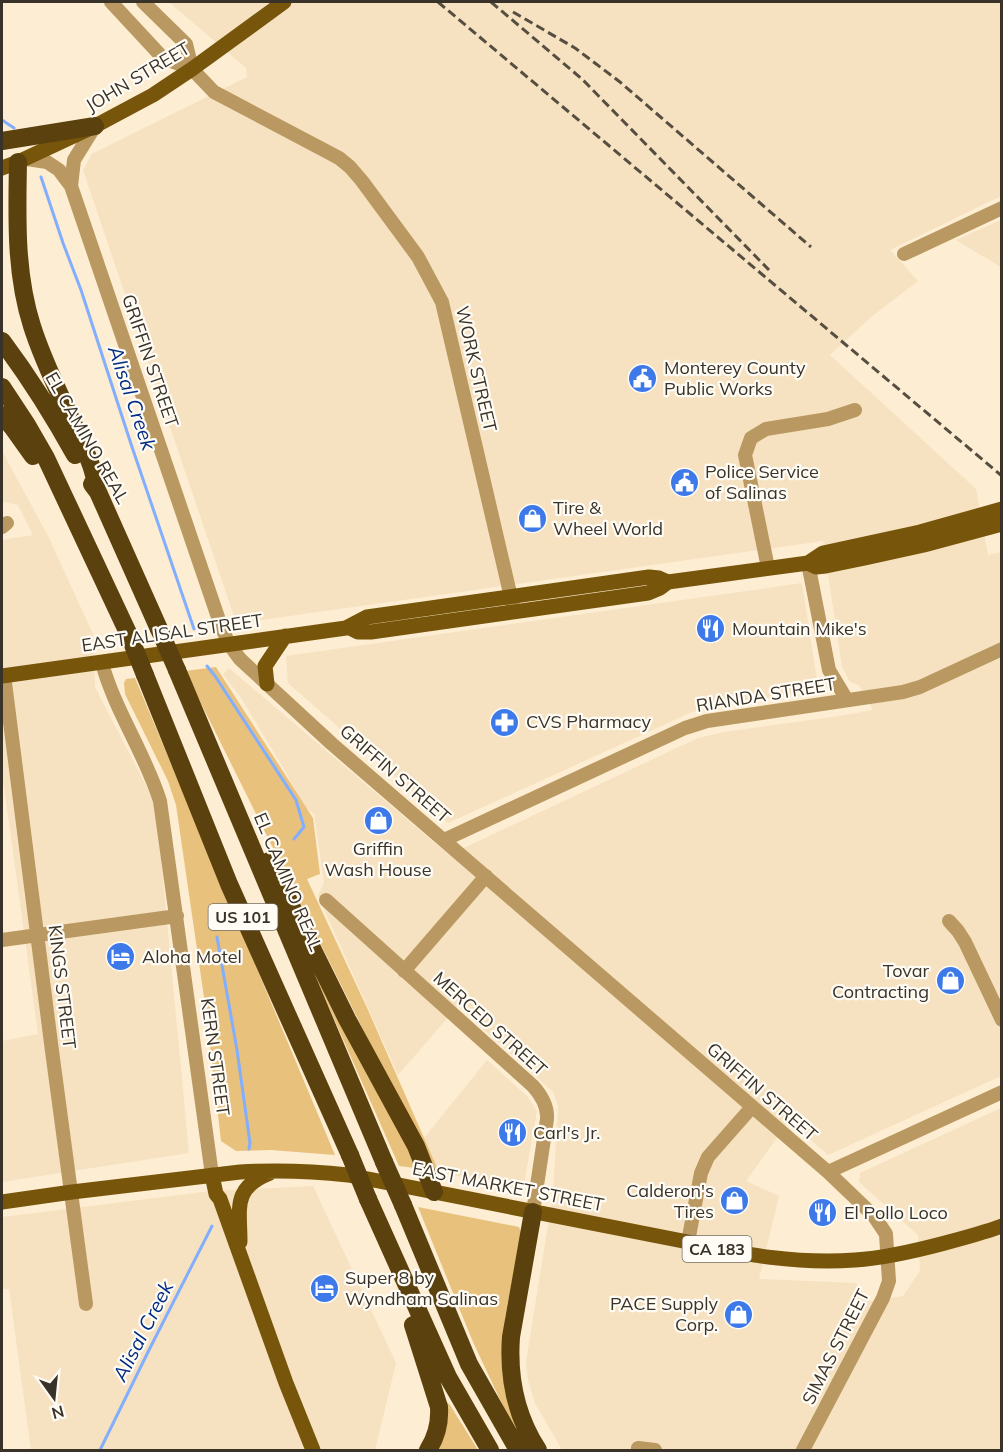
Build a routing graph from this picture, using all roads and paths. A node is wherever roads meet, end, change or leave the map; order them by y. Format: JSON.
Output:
{"nodes":[{"id":1,"x":111,"y":2,"type":"edge"},
{"id":2,"x":143,"y":2,"type":"edge"},
{"id":3,"x":284,"y":2,"type":"edge"},
{"id":4,"x":192,"y":69,"type":"junction"},
{"id":5,"x":95,"y":126,"type":"junction"},
{"id":6,"x":2,"y":141,"type":"edge"},
{"id":7,"x":15,"y":163,"type":"edge"},
{"id":8,"x":71,"y":186,"type":"junction"},
{"id":9,"x":1002,"y":208,"type":"edge"},
{"id":10,"x":904,"y":254,"type":"dead end"},
{"id":11,"x":2,"y":341,"type":"edge"},
{"id":12,"x":2,"y":387,"type":"edge"},
{"id":13,"x":855,"y":410,"type":"dead end"},
{"id":14,"x":2,"y":415,"type":"edge"},
{"id":15,"x":98,"y":492,"type":"junction"},
{"id":16,"x":70,"y":509,"type":"junction"},
{"id":17,"x":1002,"y":509,"type":"edge"},
{"id":18,"x":1002,"y":524,"type":"edge"},
{"id":19,"x":808,"y":563,"type":"junction"},
{"id":20,"x":768,"y":568,"type":"junction"},
{"id":21,"x":668,"y":582,"type":"junction"},
{"id":22,"x":511,"y":596,"type":"junction"},
{"id":23,"x":514,"y":612,"type":"junction"},
{"id":24,"x":348,"y":627,"type":"junction"},
{"id":25,"x":285,"y":636,"type":"junction"},
{"id":26,"x":229,"y":644,"type":"junction"},
{"id":27,"x":1002,"y":649,"type":"edge"},
{"id":28,"x":102,"y":663,"type":"junction"},
{"id":29,"x":3,"y":676,"type":"edge"},
{"id":30,"x":267,"y":684,"type":"junction"},
{"id":31,"x":847,"y":700,"type":"junction"},
{"id":32,"x":231,"y":801,"type":"junction"},
{"id":33,"x":444,"y":840,"type":"junction"},
{"id":34,"x":486,"y":876,"type":"junction"},
{"id":35,"x":326,"y":900,"type":"dead end"},
{"id":36,"x":177,"y":916,"type":"junction"},
{"id":37,"x":949,"y":921,"type":"dead end"},
{"id":38,"x":37,"y":935,"type":"junction"},
{"id":39,"x":2,"y":940,"type":"edge"},
{"id":40,"x":404,"y":971,"type":"junction"},
{"id":41,"x":1002,"y":1020,"type":"edge"},
{"id":42,"x":1002,"y":1092,"type":"edge"},
{"id":43,"x":752,"y":1107,"type":"junction"},
{"id":44,"x":279,"y":1171,"type":"junction"},
{"id":45,"x":828,"y":1172,"type":"junction"},
{"id":46,"x":212,"y":1175,"type":"junction"},
{"id":47,"x":359,"y":1177,"type":"junction"},
{"id":48,"x":72,"y":1192,"type":"junction"},
{"id":49,"x":434,"y":1192,"type":"junction"},
{"id":50,"x":2,"y":1202,"type":"edge"},
{"id":51,"x":533,"y":1212,"type":"junction"},
{"id":52,"x":1002,"y":1226,"type":"edge"},
{"id":53,"x":386,"y":1238,"type":"junction"},
{"id":54,"x":688,"y":1242,"type":"junction"},
{"id":55,"x":240,"y":1254,"type":"junction"},
{"id":56,"x":888,"y":1256,"type":"junction"},
{"id":57,"x":86,"y":1304,"type":"dead end"},
{"id":58,"x":638,"y":1448,"type":"dead end"},
{"id":59,"x":313,"y":1450,"type":"edge"},
{"id":60,"x":428,"y":1450,"type":"edge"},
{"id":61,"x":490,"y":1450,"type":"edge"},
{"id":62,"x":518,"y":1450,"type":"edge"},
{"id":63,"x":538,"y":1450,"type":"edge"},
{"id":64,"x":655,"y":1450,"type":"edge"},
{"id":65,"x":803,"y":1450,"type":"edge"}],
"edges":[{"from":1,"to":4,"type":"street","name":"WORK STREET"},
{"from":2,"to":4,"type":"street","name":"WORK STREET"},
{"from":3,"to":4,"type":"main road","name":"JOHN STREET"},
{"from":4,"to":5,"type":"main road","name":"JOHN STREET"},
{"from":4,"to":22,"type":"street","name":"WORK STREET"},
{"from":5,"to":6,"type":"highway"},
{"from":5,"to":7,"type":"main road","name":"JOHN STREET"},
{"from":5,"to":8,"type":"street","name":"GRIFFIN STREET"},
{"from":7,"to":8,"type":"street","name":"GRIFFIN STREET"},
{"from":7,"to":15,"type":"highway"},
{"from":8,"to":26,"type":"street","name":"GRIFFIN STREET"},
{"from":9,"to":10,"type":"street"},
{"from":11,"to":15,"type":"highway","name":"EL CAMINO REAL","number":"US 101"},
{"from":12,"to":16,"type":"highway","number":"US 101"},
{"from":13,"to":20,"type":"street"},
{"from":14,"to":16,"type":"highway"},
{"from":15,"to":32,"type":"highway","name":"EL CAMINO REAL","number":"US 101","bridge":true},
{"from":16,"to":47,"type":"highway","number":"US 101","bridge":true},
{"from":17,"to":19,"type":"main road","name":"EAST ALISAL STREET"},
{"from":18,"to":19,"type":"main road","name":"EAST ALISAL STREET"},
{"from":19,"to":20,"type":"main road","name":"EAST ALISAL STREET"},
{"from":19,"to":31,"type":"street"},
{"from":20,"to":21,"type":"main road","name":"EAST ALISAL STREET"},
{"from":21,"to":22,"type":"main road","name":"EAST ALISAL STREET"},
{"from":21,"to":23,"type":"main road","name":"EAST ALISAL STREET"},
{"from":22,"to":23,"type":"street","name":"WORK STREET"},
{"from":22,"to":24,"type":"main road","name":"EAST ALISAL STREET"},
{"from":23,"to":24,"type":"main road","name":"EAST ALISAL STREET"},
{"from":24,"to":25,"type":"main road","name":"EAST ALISAL STREET"},
{"from":25,"to":26,"type":"main road","name":"EAST ALISAL STREET"},
{"from":25,"to":30,"type":"main road"},
{"from":26,"to":28,"type":"main road","name":"EAST ALISAL STREET"},
{"from":26,"to":30,"type":"street","name":"GRIFFIN STREET"},
{"from":27,"to":31,"type":"street","name":"RIANDA STREET"},
{"from":28,"to":29,"type":"main road","name":"EAST ALISAL STREET"},
{"from":28,"to":36,"type":"street","name":"KERN STREET"},
{"from":29,"to":38,"type":"street","name":"KINGS STREET"},
{"from":30,"to":33,"type":"street","name":"GRIFFIN STREET"},
{"from":31,"to":33,"type":"street","name":"RIANDA STREET"},
{"from":32,"to":49,"type":"highway"},
{"from":32,"to":62,"type":"highway","name":"EL CAMINO REAL","number":"US 101","bridge":true},
{"from":33,"to":34,"type":"street","name":"GRIFFIN STREET"},
{"from":34,"to":40,"type":"street"},
{"from":34,"to":43,"type":"street","name":"GRIFFIN STREET"},
{"from":35,"to":40,"type":"street","name":"MERCED STREET"},
{"from":36,"to":38,"type":"street"},
{"from":36,"to":46,"type":"street","name":"KERN STREET"},
{"from":37,"to":41,"type":"street"},
{"from":38,"to":39,"type":"street"},
{"from":38,"to":48,"type":"street","name":"KINGS STREET"},
{"from":40,"to":51,"type":"street","name":"MERCED STREET"},
{"from":42,"to":45,"type":"street"},
{"from":43,"to":45,"type":"street","name":"GRIFFIN STREET"},
{"from":43,"to":54,"type":"street"},
{"from":44,"to":46,"type":"main road","name":"EAST MARKET STREET","number":"CA 183"},
{"from":44,"to":47,"type":"main road","name":"EAST MARKET STREET","number":"CA 183"},
{"from":44,"to":55,"type":"main road"},
{"from":45,"to":56,"type":"street","name":"GRIFFIN STREET"},
{"from":46,"to":48,"type":"main road","name":"EAST MARKET STREET"},
{"from":46,"to":55,"type":"main road","name":"KERN STREET"},
{"from":47,"to":49,"type":"main road","name":"EAST MARKET STREET","number":"CA 183"},
{"from":47,"to":53,"type":"highway","number":"US 101","bridge":true},
{"from":48,"to":50,"type":"main road","name":"EAST MARKET STREET"},
{"from":48,"to":57,"type":"street","name":"KINGS STREET"},
{"from":49,"to":51,"type":"main road","name":"EAST MARKET STREET","number":"CA 183"},
{"from":51,"to":54,"type":"main road","name":"EAST MARKET STREET","number":"CA 183"},
{"from":51,"to":63,"type":"highway"},
{"from":52,"to":56,"type":"main road","name":"EAST MARKET STREET","number":"CA 183"},
{"from":53,"to":60,"type":"highway"},
{"from":53,"to":61,"type":"highway","number":"US 101"},
{"from":54,"to":56,"type":"main road","name":"EAST MARKET STREET","number":"CA 183"},
{"from":55,"to":59,"type":"main road","name":"KERN STREET"},
{"from":56,"to":65,"type":"street","name":"SIMAS STREET"},
{"from":58,"to":64,"type":"street"}]}
